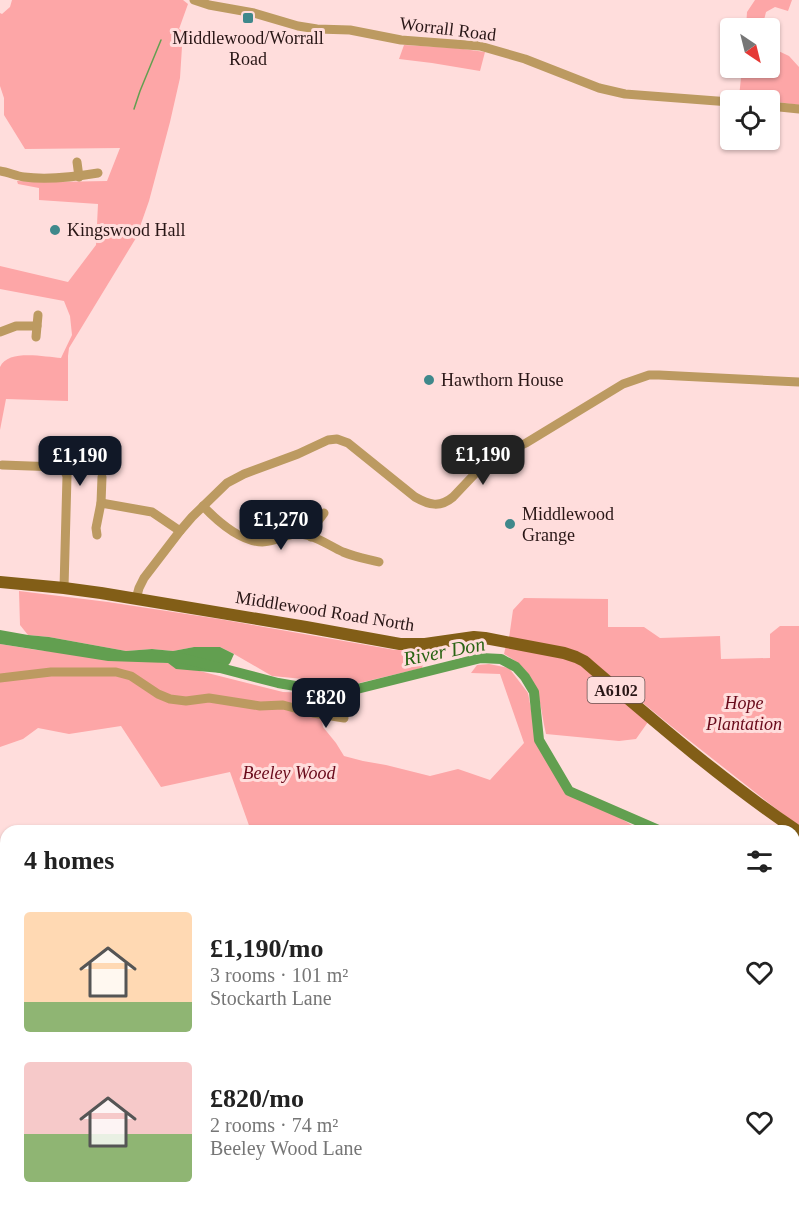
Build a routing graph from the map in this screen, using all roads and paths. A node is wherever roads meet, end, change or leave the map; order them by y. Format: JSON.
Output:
{"nodes":[{"id":1,"x":194,"y":0,"type":"edge"},
{"id":2,"x":720,"y":101,"type":"edge"},
{"id":3,"x":780,"y":107,"type":"edge"},
{"id":4,"x":799,"y":110,"type":"edge"},
{"id":5,"x":77,"y":162,"type":"dead end"},
{"id":6,"x":0,"y":171,"type":"edge"},
{"id":7,"x":98,"y":173,"type":"dead end"},
{"id":8,"x":79,"y":177,"type":"junction"},
{"id":9,"x":38,"y":315,"type":"dead end"},
{"id":10,"x":37,"y":326,"type":"junction"},
{"id":11,"x":0,"y":332,"type":"edge"},
{"id":12,"x":36,"y":337,"type":"dead end"},
{"id":13,"x":799,"y":382,"type":"edge"},
{"id":14,"x":2,"y":465,"type":"dead end"},
{"id":15,"x":102,"y":477,"type":"dead end"},
{"id":16,"x":101,"y":503,"type":"junction"},
{"id":17,"x":203,"y":506,"type":"junction"},
{"id":18,"x":324,"y":513,"type":"dead end"},
{"id":19,"x":180,"y":531,"type":"junction"},
{"id":20,"x":97,"y":536,"type":"dead end"},
{"id":21,"x":311,"y":537,"type":"junction"},
{"id":22,"x":379,"y":562,"type":"dead end"},
{"id":23,"x":0,"y":582,"type":"edge"},
{"id":24,"x":64,"y":588,"type":"junction"},
{"id":25,"x":136,"y":599,"type":"junction"},
{"id":26,"x":0,"y":678,"type":"edge"},
{"id":27,"x":344,"y":718,"type":"dead end"},
{"id":28,"x":789,"y":825,"type":"edge"}],
"edges":[{"from":1,"to":2,"type":"street","name":"Worrall Road"},
{"from":3,"to":4,"type":"street"},
{"from":5,"to":8,"type":"street"},
{"from":6,"to":8,"type":"street"},
{"from":7,"to":8,"type":"street"},
{"from":9,"to":10,"type":"street"},
{"from":10,"to":11,"type":"street"},
{"from":10,"to":12,"type":"street"},
{"from":13,"to":17,"type":"street"},
{"from":14,"to":24,"type":"street"},
{"from":15,"to":16,"type":"street"},
{"from":16,"to":19,"type":"street"},
{"from":16,"to":20,"type":"street"},
{"from":17,"to":19,"type":"street"},
{"from":17,"to":21,"type":"street"},
{"from":18,"to":21,"type":"street"},
{"from":19,"to":25,"type":"street"},
{"from":21,"to":22,"type":"street"},
{"from":23,"to":24,"type":"main road","name":"Middlewood Road North","number":"A6102"},
{"from":24,"to":25,"type":"main road","name":"Middlewood Road North","number":"A6102"},
{"from":25,"to":28,"type":"main road","name":"Middlewood Road North","number":"A6102"},
{"from":26,"to":27,"type":"street"}]}
